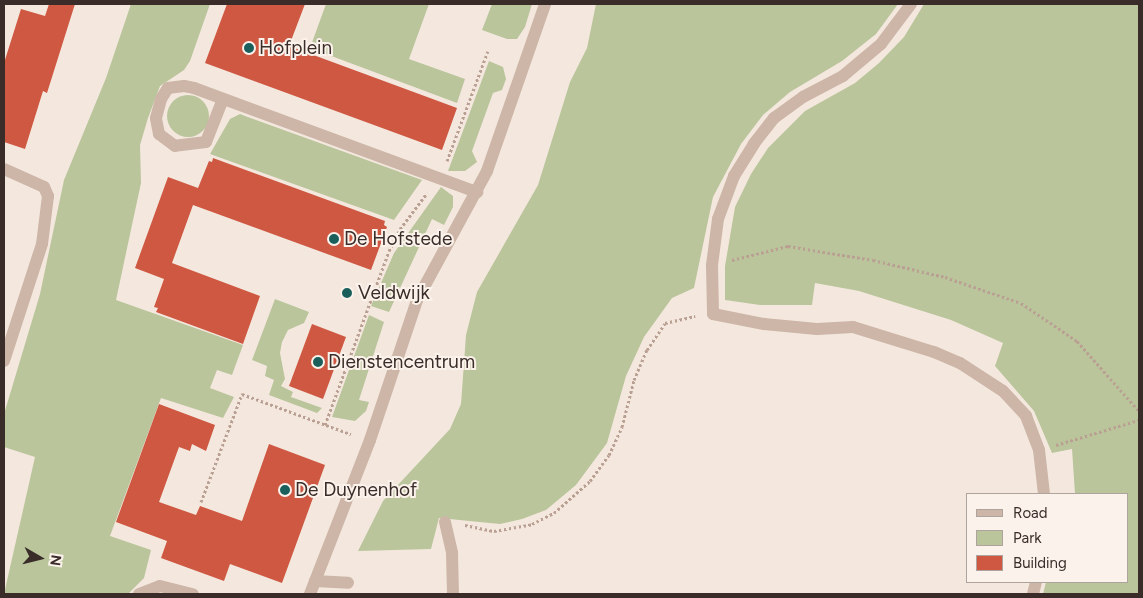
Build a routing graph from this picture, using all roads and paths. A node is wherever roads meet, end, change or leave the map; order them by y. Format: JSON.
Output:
{"nodes":[{"id":1,"x":545,"y":4,"type":"edge"},
{"id":2,"x":911,"y":4,"type":"edge"},
{"id":3,"x":488,"y":51,"type":"dead end"},
{"id":4,"x":222,"y":99,"type":"junction"},
{"id":5,"x":4,"y":169,"type":"edge"},
{"id":6,"x":438,"y":178,"type":"junction"},
{"id":7,"x":477,"y":192,"type":"junction"},
{"id":8,"x":712,"y":265,"type":"junction"},
{"id":9,"x":713,"y":314,"type":"junction"},
{"id":10,"x":4,"y":361,"type":"edge"},
{"id":11,"x":1139,"y":411,"type":"edge"},
{"id":12,"x":1139,"y":420,"type":"edge"},
{"id":13,"x":325,"y":426,"type":"junction"},
{"id":14,"x":370,"y":440,"type":"junction"},
{"id":15,"x":1040,"y":450,"type":"junction"},
{"id":16,"x":1044,"y":493,"type":"edge"},
{"id":17,"x":201,"y":502,"type":"dead end"},
{"id":18,"x":445,"y":522,"type":"joint"},
{"id":19,"x":315,"y":582,"type":"junction"},
{"id":20,"x":348,"y":583,"type":"dead end"},
{"id":21,"x":139,"y":594,"type":"edge"},
{"id":22,"x":193,"y":594,"type":"edge"},
{"id":23,"x":310,"y":594,"type":"edge"},
{"id":24,"x":453,"y":594,"type":"edge"}],
"edges":[{"from":1,"to":7,"type":"street"},
{"from":2,"to":8,"type":"street"},
{"from":3,"to":6,"type":"path"},
{"from":4,"to":4,"type":"street"},
{"from":4,"to":6,"type":"street"},
{"from":5,"to":10,"type":"street"},
{"from":6,"to":7,"type":"street"},
{"from":6,"to":13,"type":"path"},
{"from":7,"to":14,"type":"street"},
{"from":8,"to":9,"type":"street"},
{"from":8,"to":11,"type":"path"},
{"from":9,"to":15,"type":"street"},
{"from":9,"to":18,"type":"path"},
{"from":12,"to":15,"type":"path"},
{"from":13,"to":14,"type":"path"},
{"from":13,"to":17,"type":"path"},
{"from":14,"to":19,"type":"street"},
{"from":15,"to":16,"type":"street"},
{"from":18,"to":24,"type":"street"},
{"from":19,"to":20,"type":"street"},
{"from":19,"to":23,"type":"street"},
{"from":21,"to":22,"type":"street"}]}
